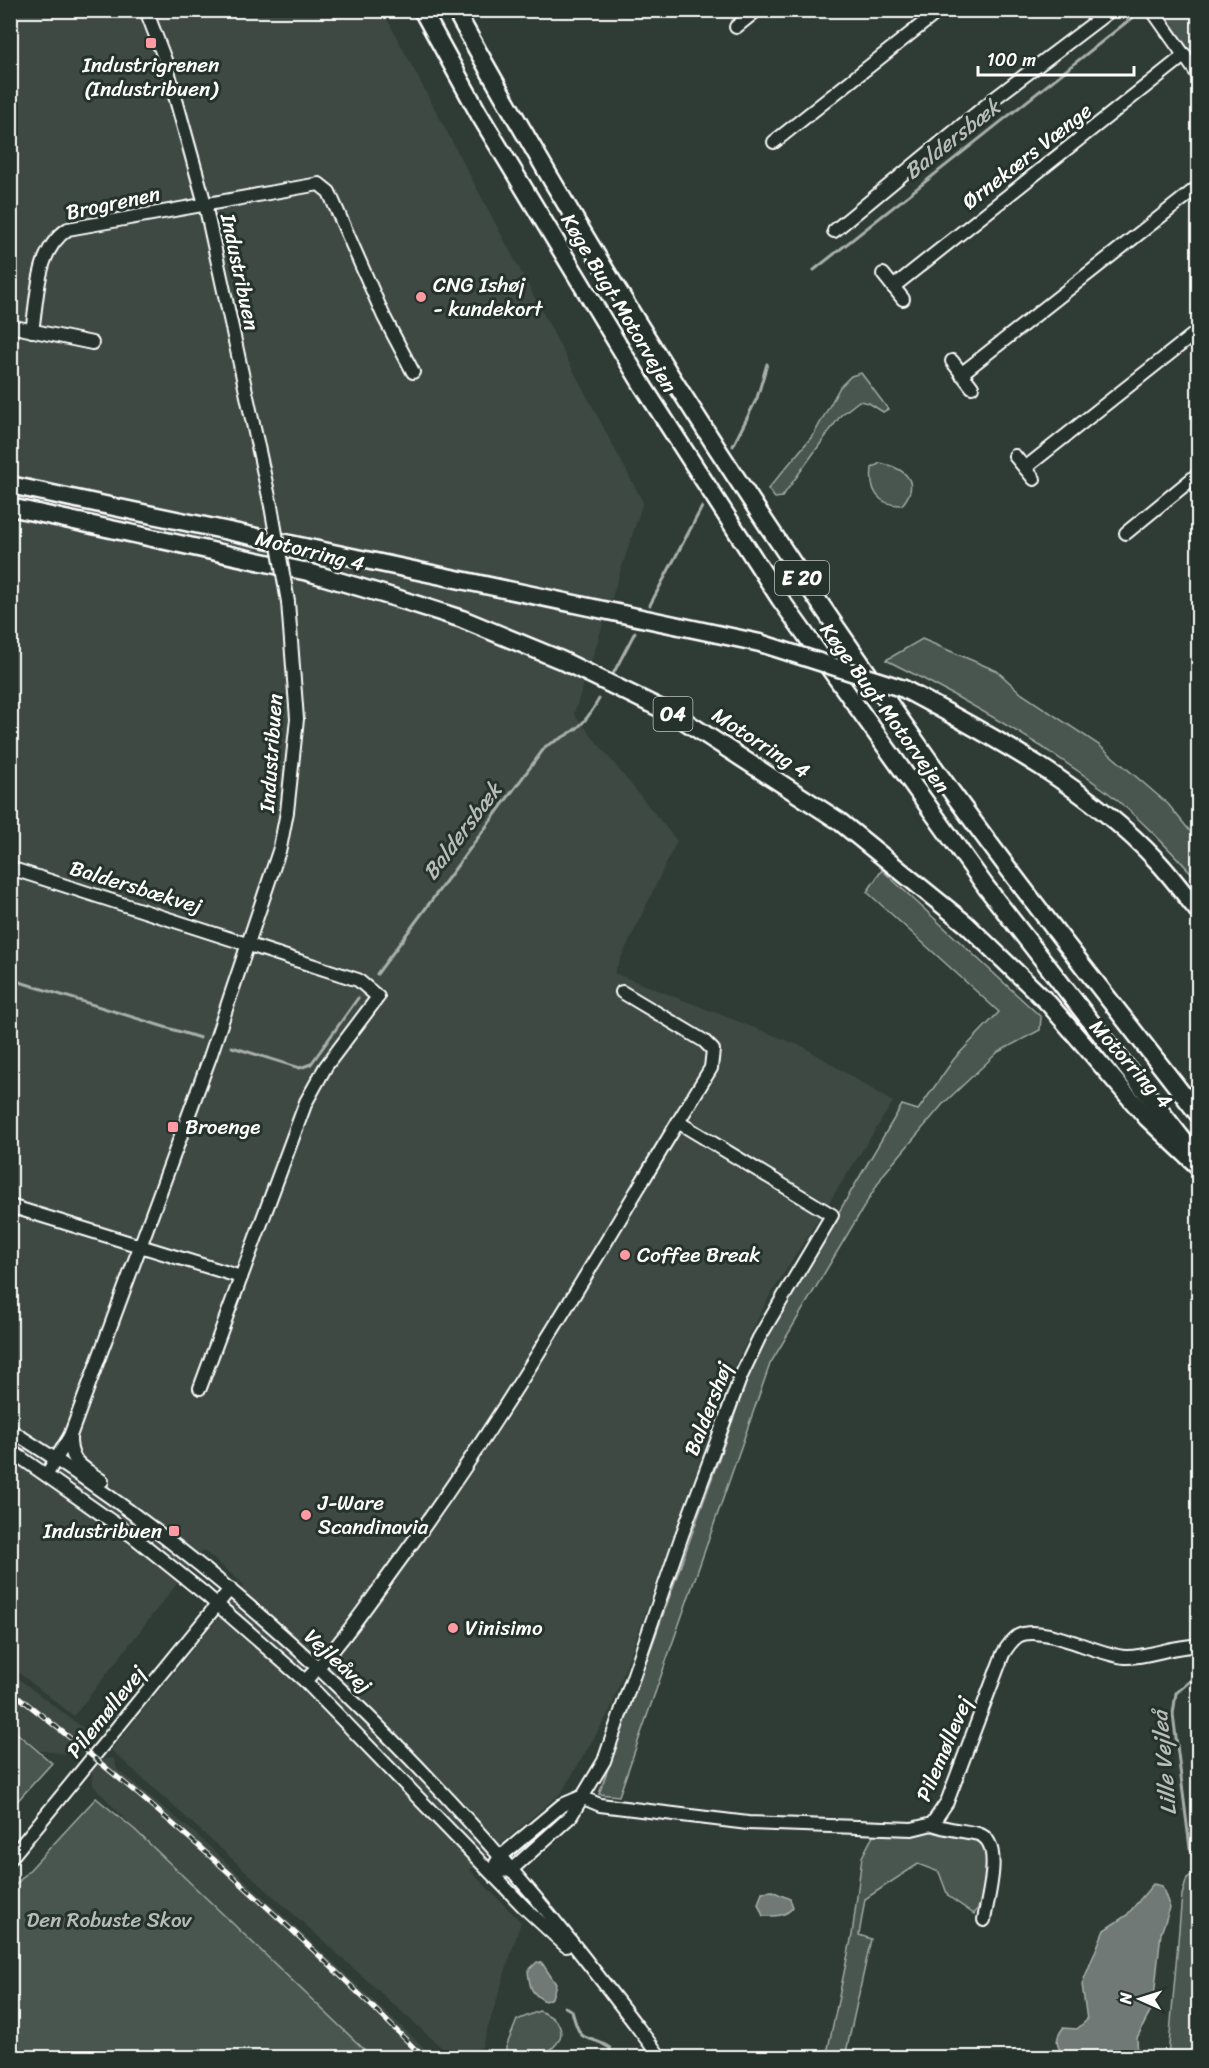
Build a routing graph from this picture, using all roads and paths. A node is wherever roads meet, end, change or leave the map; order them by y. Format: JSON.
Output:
{"nodes":[{"id":1,"x":146,"y":10,"type":"edge"},
{"id":2,"x":422,"y":10,"type":"edge"},
{"id":3,"x":455,"y":10,"type":"edge"},
{"id":4,"x":757,"y":10,"type":"edge"},
{"id":5,"x":940,"y":10,"type":"edge"},
{"id":6,"x":1111,"y":10,"type":"edge"},
{"id":7,"x":1152,"y":10,"type":"edge"},
{"id":8,"x":736,"y":27,"type":"dead end"},
{"id":9,"x":1185,"y":55,"type":"junction"},
{"id":10,"x":1198,"y":75,"type":"edge"},
{"id":11,"x":774,"y":142,"type":"dead end"},
{"id":12,"x":1198,"y":187,"type":"edge"},
{"id":13,"x":205,"y":204,"type":"junction"},
{"id":14,"x":834,"y":231,"type":"dead end"},
{"id":15,"x":883,"y":274,"type":"dead end"},
{"id":16,"x":893,"y":287,"type":"junction"},
{"id":17,"x":903,"y":299,"type":"dead end"},
{"id":18,"x":10,"y":326,"type":"edge"},
{"id":19,"x":32,"y":331,"type":"junction"},
{"id":20,"x":1198,"y":331,"type":"edge"},
{"id":21,"x":92,"y":343,"type":"dead end"},
{"id":22,"x":952,"y":361,"type":"dead end"},
{"id":23,"x":413,"y":372,"type":"dead end"},
{"id":24,"x":961,"y":374,"type":"junction"},
{"id":25,"x":972,"y":387,"type":"dead end"},
{"id":26,"x":1015,"y":456,"type":"dead end"},
{"id":27,"x":1025,"y":468,"type":"junction"},
{"id":28,"x":1198,"y":474,"type":"edge"},
{"id":29,"x":1034,"y":480,"type":"dead end"},
{"id":30,"x":13,"y":485,"type":"edge"},
{"id":31,"x":10,"y":507,"type":"edge"},
{"id":32,"x":1126,"y":533,"type":"dead end"},
{"id":33,"x":10,"y":868,"type":"edge"},
{"id":34,"x":1198,"y":911,"type":"edge"},
{"id":35,"x":250,"y":944,"type":"junction"},
{"id":36,"x":622,"y":992,"type":"dead end"},
{"id":37,"x":1198,"y":1114,"type":"edge"},
{"id":38,"x":678,"y":1122,"type":"junction"},
{"id":39,"x":1198,"y":1161,"type":"edge"},
{"id":40,"x":1198,"y":1166,"type":"edge"},
{"id":41,"x":10,"y":1206,"type":"edge"},
{"id":42,"x":138,"y":1247,"type":"junction"},
{"id":43,"x":241,"y":1277,"type":"junction"},
{"id":44,"x":200,"y":1388,"type":"dead end"},
{"id":45,"x":10,"y":1430,"type":"edge"},
{"id":46,"x":70,"y":1436,"type":"junction"},
{"id":47,"x":10,"y":1450,"type":"edge"},
{"id":48,"x":56,"y":1459,"type":"junction"},
{"id":49,"x":47,"y":1474,"type":"junction"},
{"id":50,"x":144,"y":1520,"type":"junction"},
{"id":51,"x":230,"y":1589,"type":"junction"},
{"id":52,"x":218,"y":1606,"type":"junction"},
{"id":53,"x":1198,"y":1646,"type":"edge"},
{"id":54,"x":319,"y":1668,"type":"junction"},
{"id":55,"x":305,"y":1682,"type":"junction"},
{"id":56,"x":581,"y":1797,"type":"junction"},
{"id":57,"x":932,"y":1824,"type":"junction"},
{"id":58,"x":500,"y":1857,"type":"junction"},
{"id":59,"x":10,"y":1858,"type":"edge"},
{"id":60,"x":511,"y":1870,"type":"junction"},
{"id":61,"x":491,"y":1872,"type":"junction"},
{"id":62,"x":984,"y":1920,"type":"dead end"},
{"id":63,"x":594,"y":1971,"type":"junction"},
{"id":64,"x":661,"y":2058,"type":"edge"}],
"edges":[{"from":1,"to":13,"type":"street","name":"Industribuen"},
{"from":2,"to":39,"type":"highway","name":"Køge Bugt Motorvejen","number":"E 20"},
{"from":3,"to":37,"type":"highway","name":"Køge Bugt Motorvejen","number":"E 20"},
{"from":4,"to":8,"type":"street"},
{"from":5,"to":11,"type":"street"},
{"from":6,"to":14,"type":"street"},
{"from":7,"to":9,"type":"street"},
{"from":9,"to":10,"type":"street"},
{"from":9,"to":16,"type":"street","name":"Ørnekærs Vænge"},
{"from":12,"to":24,"type":"street"},
{"from":13,"to":19,"type":"street","name":"Brogrenen"},
{"from":13,"to":23,"type":"street","name":"Brogrenen"},
{"from":13,"to":35,"type":"street","name":"Industribuen","bridge":true},
{"from":15,"to":16,"type":"street"},
{"from":16,"to":17,"type":"street"},
{"from":18,"to":19,"type":"street"},
{"from":19,"to":21,"type":"street"},
{"from":20,"to":27,"type":"street"},
{"from":22,"to":24,"type":"street"},
{"from":24,"to":25,"type":"street"},
{"from":26,"to":27,"type":"street"},
{"from":27,"to":29,"type":"street"},
{"from":28,"to":32,"type":"street"},
{"from":30,"to":34,"type":"highway","name":"Motorring 4","bridge":true},
{"from":31,"to":40,"type":"highway","name":"Motorring 4","number":"O4"},
{"from":33,"to":35,"type":"street","name":"Baldersbækvej"},
{"from":35,"to":42,"type":"street","name":"Industribuen"},
{"from":35,"to":43,"type":"street","name":"Baldersbækvej"},
{"from":36,"to":38,"type":"street"},
{"from":38,"to":54,"type":"street"},
{"from":38,"to":56,"type":"street","name":"Baldershøj"},
{"from":41,"to":42,"type":"street"},
{"from":42,"to":43,"type":"street"},
{"from":42,"to":46,"type":"street","name":"Industribuen"},
{"from":43,"to":44,"type":"street"},
{"from":45,"to":48,"type":"street","name":"Vejleåvej"},
{"from":46,"to":48,"type":"street","name":"Industribuen"},
{"from":46,"to":50,"type":"street"},
{"from":47,"to":49,"type":"street","name":"Vejleåvej"},
{"from":48,"to":49,"type":"street","name":"Industribuen"},
{"from":48,"to":50,"type":"street","name":"Vejleåvej"},
{"from":49,"to":52,"type":"street","name":"Vejleåvej"},
{"from":50,"to":51,"type":"street","name":"Vejleåvej"},
{"from":51,"to":52,"type":"street","name":"Pilemøllevej"},
{"from":51,"to":54,"type":"street","name":"Vejleåvej"},
{"from":52,"to":55,"type":"street","name":"Vejleåvej"},
{"from":52,"to":59,"type":"street","name":"Pilemøllevej"},
{"from":53,"to":57,"type":"street","name":"Pilemøllevej"},
{"from":54,"to":55,"type":"street"},
{"from":54,"to":58,"type":"street","name":"Vejleåvej"},
{"from":55,"to":61,"type":"street","name":"Vejleåvej"},
{"from":56,"to":57,"type":"street","name":"Pilemøllevej"},
{"from":56,"to":58,"type":"street","name":"Baldershøj"},
{"from":56,"to":60,"type":"street","name":"Baldershøj"},
{"from":57,"to":62,"type":"street"},
{"from":58,"to":60,"type":"street","name":"Vejleåvej"},
{"from":58,"to":61,"type":"street","name":"Baldershøj"},
{"from":60,"to":61,"type":"street"},
{"from":60,"to":63,"type":"street","name":"Vejleåvej"},
{"from":61,"to":63,"type":"street","name":"Vejleåvej"},
{"from":63,"to":64,"type":"street","name":"Vejleåvej"}]}
